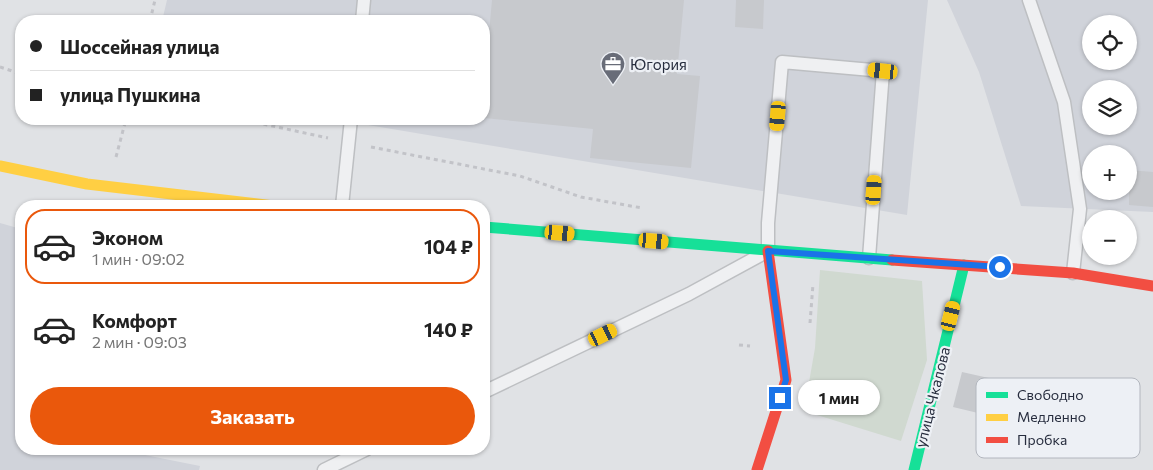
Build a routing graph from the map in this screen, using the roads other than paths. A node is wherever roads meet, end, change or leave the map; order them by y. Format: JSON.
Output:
{"nodes":[{"id":1,"x":364,"y":0,"type":"edge"},
{"id":2,"x":373,"y":0,"type":"edge"},
{"id":3,"x":1029,"y":0,"type":"edge"},
{"id":4,"x":362,"y":15,"type":"edge"},
{"id":5,"x":364,"y":15,"type":"edge"},
{"id":6,"x":350,"y":125,"type":"edge"},
{"id":7,"x":0,"y":166,"type":"edge"},
{"id":8,"x":222,"y":200,"type":"edge"},
{"id":9,"x":343,"y":200,"type":"edge"},
{"id":10,"x":490,"y":228,"type":"edge"},
{"id":11,"x":768,"y":251,"type":"junction"},
{"id":12,"x":869,"y":258,"type":"junction"},
{"id":13,"x":964,"y":265,"type":"junction"},
{"id":14,"x":1073,"y":273,"type":"junction"},
{"id":15,"x":1153,"y":286,"type":"edge"},
{"id":16,"x":490,"y":389,"type":"edge"},
{"id":17,"x":355,"y":455,"type":"edge"},
{"id":18,"x":324,"y":470,"type":"edge"},
{"id":19,"x":757,"y":470,"type":"edge"},
{"id":20,"x":914,"y":470,"type":"edge"}],
"edges":[{"from":1,"to":4,"type":"lane"},
{"from":2,"to":5,"type":"lane"},
{"from":3,"to":14,"type":"lane"},
{"from":6,"to":9,"type":"lane"},
{"from":7,"to":8,"type":"main road"},
{"from":10,"to":11,"type":"main road"},
{"from":11,"to":12,"type":"main road"},
{"from":11,"to":12,"type":"lane"},
{"from":11,"to":16,"type":"lane"},
{"from":11,"to":19,"type":"main road"},
{"from":12,"to":13,"type":"main road"},
{"from":13,"to":14,"type":"main road"},
{"from":13,"to":20,"type":"main road","name":"улица Чкалова"},
{"from":14,"to":15,"type":"main road"},
{"from":17,"to":18,"type":"lane"}]}
